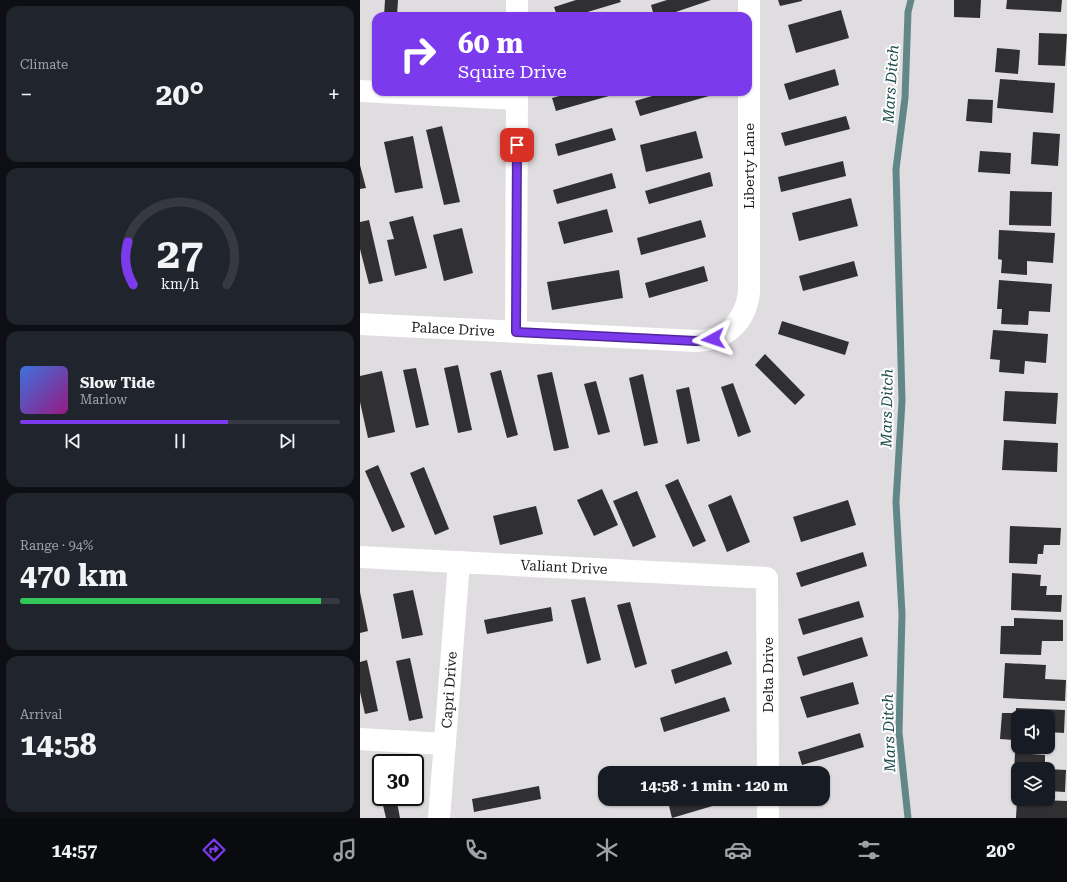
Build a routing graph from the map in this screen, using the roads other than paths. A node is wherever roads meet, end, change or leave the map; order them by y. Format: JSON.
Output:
{"nodes":[{"id":1,"x":517,"y":0,"type":"edge"},
{"id":2,"x":749,"y":0,"type":"edge"},
{"id":3,"x":517,"y":12,"type":"edge"},
{"id":4,"x":749,"y":12,"type":"edge"},
{"id":5,"x":360,"y":91,"type":"edge"},
{"id":6,"x":372,"y":91,"type":"edge"},
{"id":7,"x":517,"y":96,"type":"edge"},
{"id":8,"x":749,"y":96,"type":"edge"},
{"id":9,"x":360,"y":324,"type":"edge"},
{"id":10,"x":734,"y":327,"type":"joint"},
{"id":11,"x":516,"y":332,"type":"junction"},
{"id":12,"x":360,"y":557,"type":"edge"},
{"id":13,"x":459,"y":562,"type":"junction"},
{"id":14,"x":768,"y":578,"type":"joint"},
{"id":15,"x":360,"y":739,"type":"edge"},
{"id":16,"x":445,"y":744,"type":"junction"},
{"id":17,"x":768,"y":766,"type":"edge"},
{"id":18,"x":768,"y":806,"type":"edge"},
{"id":19,"x":439,"y":818,"type":"edge"},
{"id":20,"x":768,"y":818,"type":"edge"}],
"edges":[{"from":1,"to":3,"type":"street"},
{"from":2,"to":4,"type":"street","name":"Liberty Lane"},
{"from":5,"to":6,"type":"street"},
{"from":7,"to":11,"type":"street"},
{"from":8,"to":10,"type":"street","name":"Liberty Lane"},
{"from":9,"to":11,"type":"street","name":"Palace Drive"},
{"from":10,"to":11,"type":"street","name":"Palace Drive"},
{"from":12,"to":13,"type":"street","name":"Valiant Drive"},
{"from":13,"to":14,"type":"street","name":"Valiant Drive"},
{"from":13,"to":16,"type":"street","name":"Capri Drive"},
{"from":14,"to":17,"type":"street","name":"Delta Drive"},
{"from":15,"to":16,"type":"street"},
{"from":16,"to":19,"type":"street","name":"Capri Drive"},
{"from":18,"to":20,"type":"street"}]}
